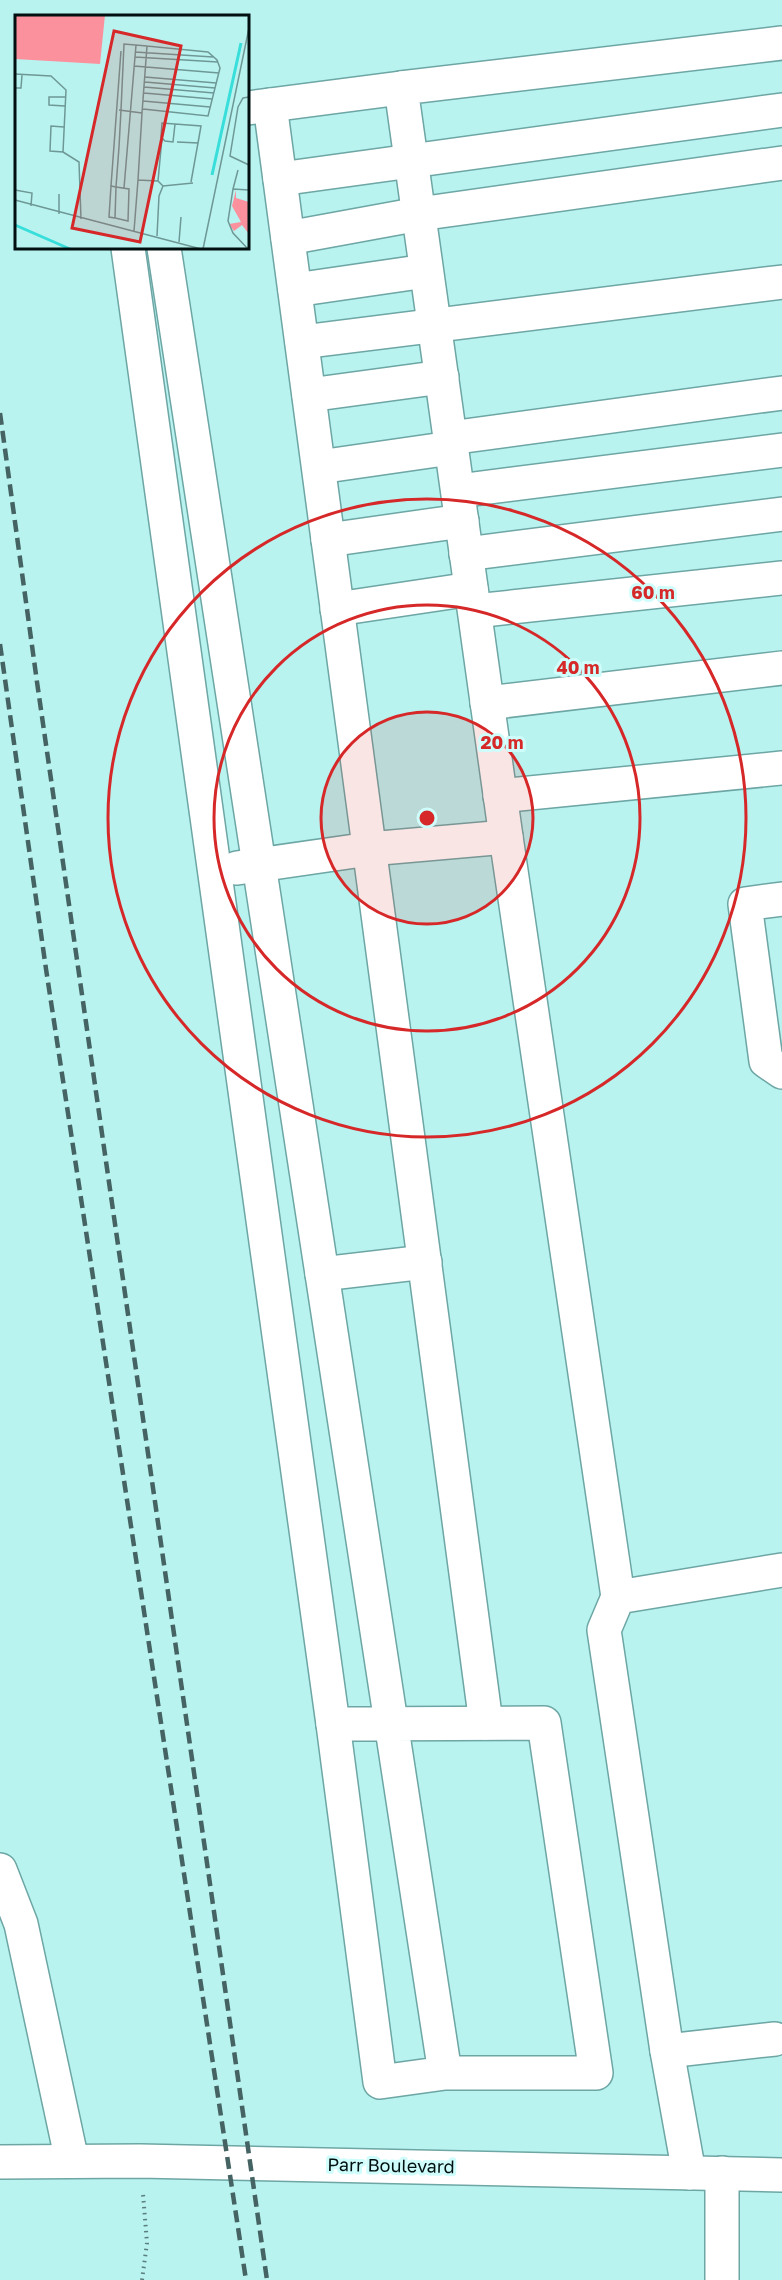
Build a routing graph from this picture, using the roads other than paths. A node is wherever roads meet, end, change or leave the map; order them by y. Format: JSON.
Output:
{"nodes":[{"id":1,"x":782,"y":43,"type":"edge"},
{"id":2,"x":401,"y":88,"type":"junction"},
{"id":3,"x":259,"y":106,"type":"edge"},
{"id":4,"x":782,"y":110,"type":"edge"},
{"id":5,"x":411,"y":160,"type":"junction"},
{"id":6,"x":782,"y":163,"type":"edge"},
{"id":7,"x":280,"y":179,"type":"junction"},
{"id":8,"x":419,"y":214,"type":"junction"},
{"id":9,"x":288,"y":238,"type":"junction"},
{"id":10,"x":128,"y":249,"type":"edge"},
{"id":11,"x":164,"y":249,"type":"edge"},
{"id":12,"x":426,"y":271,"type":"junction"},
{"id":13,"x":782,"y":282,"type":"edge"},
{"id":14,"x":295,"y":290,"type":"junction"},
{"id":15,"x":434,"y":325,"type":"junction"},
{"id":16,"x":302,"y":342,"type":"junction"},
{"id":17,"x":441,"y":377,"type":"junction"},
{"id":18,"x":782,"y":393,"type":"edge"},
{"id":19,"x":309,"y":395,"type":"junction"},
{"id":20,"x":451,"y":443,"type":"junction"},
{"id":21,"x":782,"y":450,"type":"edge"},
{"id":22,"x":319,"y":467,"type":"junction"},
{"id":23,"x":460,"y":506,"type":"junction"},
{"id":24,"x":782,"y":514,"type":"edge"},
{"id":25,"x":328,"y":540,"type":"junction"},
{"id":26,"x":466,"y":554,"type":"junction"},
{"id":27,"x":782,"y":578,"type":"edge"},
{"id":28,"x":473,"y":600,"type":"junction"},
{"id":29,"x":337,"y":609,"type":"junction"},
{"id":30,"x":782,"y":668,"type":"edge"},
{"id":31,"x":487,"y":703,"type":"junction"},
{"id":32,"x":782,"y":768,"type":"edge"},
{"id":33,"x":500,"y":796,"type":"junction"},
{"id":34,"x":506,"y":837,"type":"junction"},
{"id":35,"x":369,"y":849,"type":"junction"},
{"id":36,"x":259,"y":864,"type":"junction"},
{"id":37,"x":215,"y":872,"type":"junction"},
{"id":38,"x":782,"y":899,"type":"edge"},
{"id":39,"x":782,"y":1074,"type":"edge"},
{"id":40,"x":425,"y":1262,"type":"junction"},
{"id":41,"x":322,"y":1274,"type":"junction"},
{"id":42,"x":782,"y":1570,"type":"edge"},
{"id":43,"x":618,"y":1597,"type":"junction"},
{"id":44,"x":391,"y":1722,"type":"junction"},
{"id":45,"x":486,"y":1723,"type":"junction"},
{"id":46,"x":333,"y":1725,"type":"junction"},
{"id":47,"x":0,"y":1870,"type":"edge"},
{"id":48,"x":775,"y":2039,"type":"dead end"},
{"id":49,"x":667,"y":2051,"type":"junction"},
{"id":50,"x":445,"y":2073,"type":"junction"},
{"id":51,"x":72,"y":2161,"type":"junction"},
{"id":52,"x":0,"y":2162,"type":"edge"},
{"id":53,"x":689,"y":2172,"type":"junction"},
{"id":54,"x":722,"y":2173,"type":"junction"},
{"id":55,"x":782,"y":2175,"type":"edge"},
{"id":56,"x":722,"y":2280,"type":"edge"}],
"edges":[{"from":1,"to":2,"type":"street"},
{"from":2,"to":3,"type":"street"},
{"from":2,"to":5,"type":"street"},
{"from":3,"to":7,"type":"street"},
{"from":4,"to":5,"type":"street"},
{"from":5,"to":7,"type":"street"},
{"from":5,"to":8,"type":"street"},
{"from":6,"to":8,"type":"street"},
{"from":7,"to":9,"type":"street"},
{"from":8,"to":9,"type":"street"},
{"from":8,"to":12,"type":"street"},
{"from":9,"to":14,"type":"street"},
{"from":10,"to":37,"type":"street"},
{"from":11,"to":36,"type":"street"},
{"from":12,"to":14,"type":"street"},
{"from":12,"to":15,"type":"street"},
{"from":13,"to":15,"type":"street"},
{"from":14,"to":16,"type":"street"},
{"from":15,"to":16,"type":"street"},
{"from":15,"to":17,"type":"street"},
{"from":16,"to":19,"type":"street"},
{"from":17,"to":19,"type":"street"},
{"from":17,"to":20,"type":"street"},
{"from":18,"to":20,"type":"street"},
{"from":19,"to":22,"type":"street"},
{"from":20,"to":22,"type":"street"},
{"from":20,"to":23,"type":"street"},
{"from":21,"to":23,"type":"street"},
{"from":22,"to":25,"type":"street"},
{"from":23,"to":25,"type":"street"},
{"from":23,"to":26,"type":"street"},
{"from":24,"to":26,"type":"street"},
{"from":25,"to":29,"type":"street"},
{"from":26,"to":28,"type":"street"},
{"from":27,"to":28,"type":"street"},
{"from":28,"to":29,"type":"street"},
{"from":28,"to":31,"type":"street"},
{"from":29,"to":35,"type":"street"},
{"from":30,"to":31,"type":"street"},
{"from":31,"to":33,"type":"street"},
{"from":32,"to":33,"type":"street"},
{"from":33,"to":34,"type":"street"},
{"from":34,"to":35,"type":"street"},
{"from":34,"to":43,"type":"street"},
{"from":35,"to":36,"type":"street"},
{"from":35,"to":40,"type":"street"},
{"from":36,"to":37,"type":"street"},
{"from":36,"to":41,"type":"street"},
{"from":37,"to":46,"type":"street"},
{"from":38,"to":39,"type":"street"},
{"from":40,"to":41,"type":"street"},
{"from":40,"to":45,"type":"street"},
{"from":41,"to":44,"type":"street"},
{"from":42,"to":43,"type":"street"},
{"from":43,"to":49,"type":"street"},
{"from":44,"to":45,"type":"street"},
{"from":44,"to":46,"type":"street"},
{"from":44,"to":50,"type":"street"},
{"from":45,"to":50,"type":"street"},
{"from":46,"to":50,"type":"street"},
{"from":47,"to":51,"type":"street"},
{"from":48,"to":49,"type":"street"},
{"from":49,"to":53,"type":"street"},
{"from":51,"to":52,"type":"street","name":"Parr Boulevard"},
{"from":51,"to":53,"type":"street","name":"Parr Boulevard"},
{"from":53,"to":54,"type":"street","name":"Parr Boulevard"},
{"from":54,"to":55,"type":"street","name":"Parr Boulevard"},
{"from":54,"to":56,"type":"street"}]}
